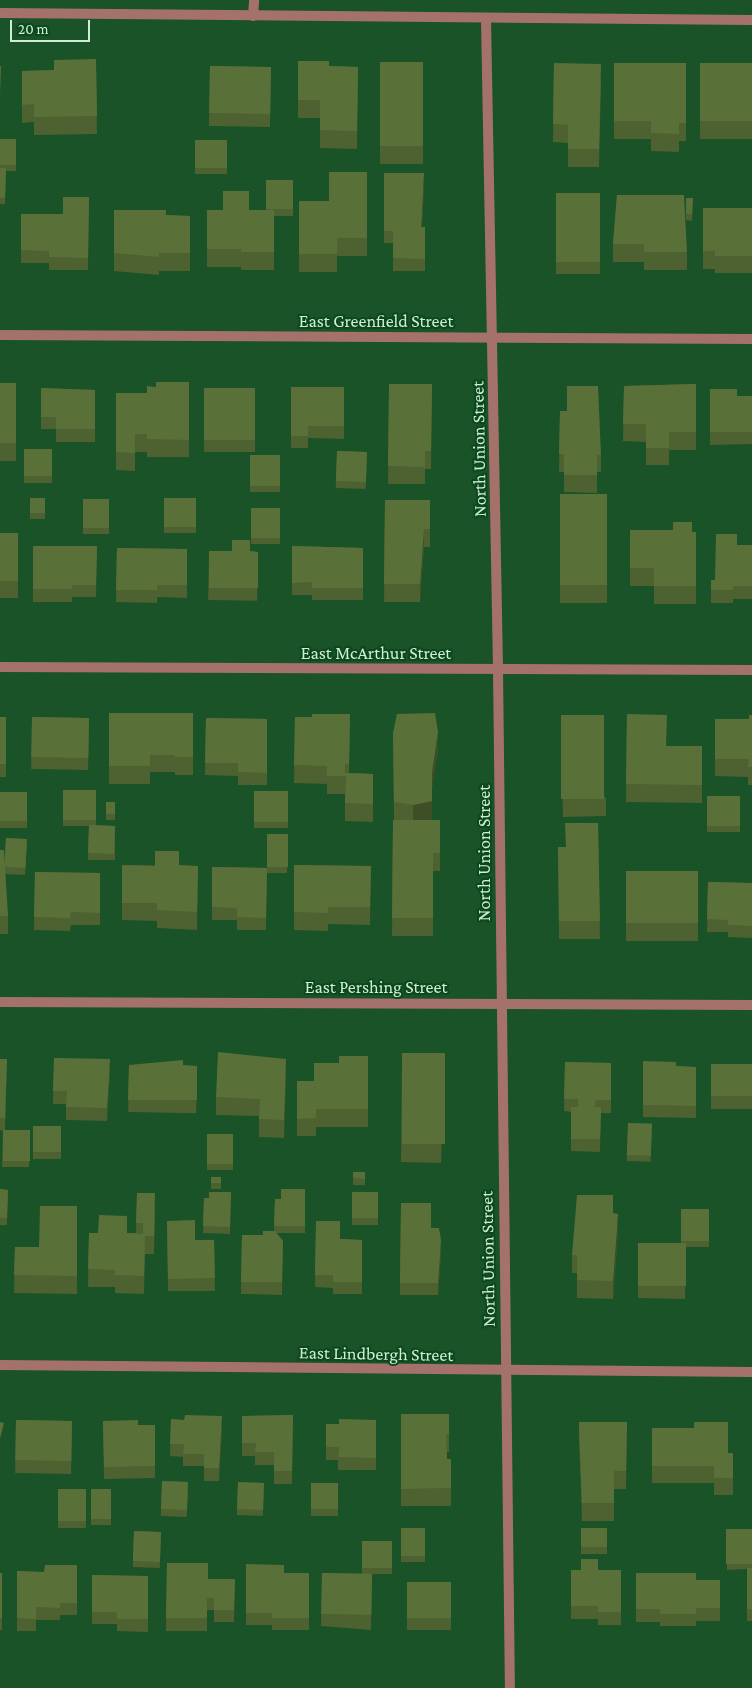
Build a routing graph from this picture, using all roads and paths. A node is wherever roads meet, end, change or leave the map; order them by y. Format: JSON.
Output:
{"nodes":[{"id":1,"x":254,"y":0,"type":"edge"},
{"id":2,"x":0,"y":13,"type":"edge"},
{"id":3,"x":253,"y":16,"type":"junction"},
{"id":4,"x":486,"y":19,"type":"junction"},
{"id":5,"x":752,"y":20,"type":"edge"},
{"id":6,"x":0,"y":335,"type":"edge"},
{"id":7,"x":493,"y":338,"type":"junction"},
{"id":8,"x":752,"y":339,"type":"edge"},
{"id":9,"x":0,"y":667,"type":"edge"},
{"id":10,"x":498,"y":669,"type":"junction"},
{"id":11,"x":752,"y":670,"type":"edge"},
{"id":12,"x":0,"y":1002,"type":"edge"},
{"id":13,"x":501,"y":1004,"type":"junction"},
{"id":14,"x":752,"y":1005,"type":"edge"},
{"id":15,"x":0,"y":1365,"type":"edge"},
{"id":16,"x":505,"y":1371,"type":"junction"},
{"id":17,"x":752,"y":1372,"type":"edge"},
{"id":18,"x":510,"y":1688,"type":"edge"}],
"edges":[{"from":1,"to":3,"type":"street"},
{"from":2,"to":3,"type":"street"},
{"from":3,"to":4,"type":"street"},
{"from":4,"to":5,"type":"street"},
{"from":4,"to":7,"type":"street","name":"North Union Street"},
{"from":6,"to":7,"type":"street","name":"East Greenfield Street"},
{"from":7,"to":8,"type":"street","name":"East Greenfield Street"},
{"from":7,"to":10,"type":"street","name":"North Union Street"},
{"from":9,"to":10,"type":"street","name":"East McArthur Street"},
{"from":10,"to":11,"type":"street","name":"East McArthur Street"},
{"from":10,"to":13,"type":"street","name":"North Union Street"},
{"from":12,"to":13,"type":"street","name":"East Pershing Street"},
{"from":13,"to":14,"type":"street","name":"East Pershing Street"},
{"from":13,"to":16,"type":"street","name":"North Union Street"},
{"from":15,"to":16,"type":"street","name":"East Lindbergh Street"},
{"from":16,"to":17,"type":"street","name":"East Lindbergh Street"},
{"from":16,"to":18,"type":"street","name":"North Union Street"}]}
